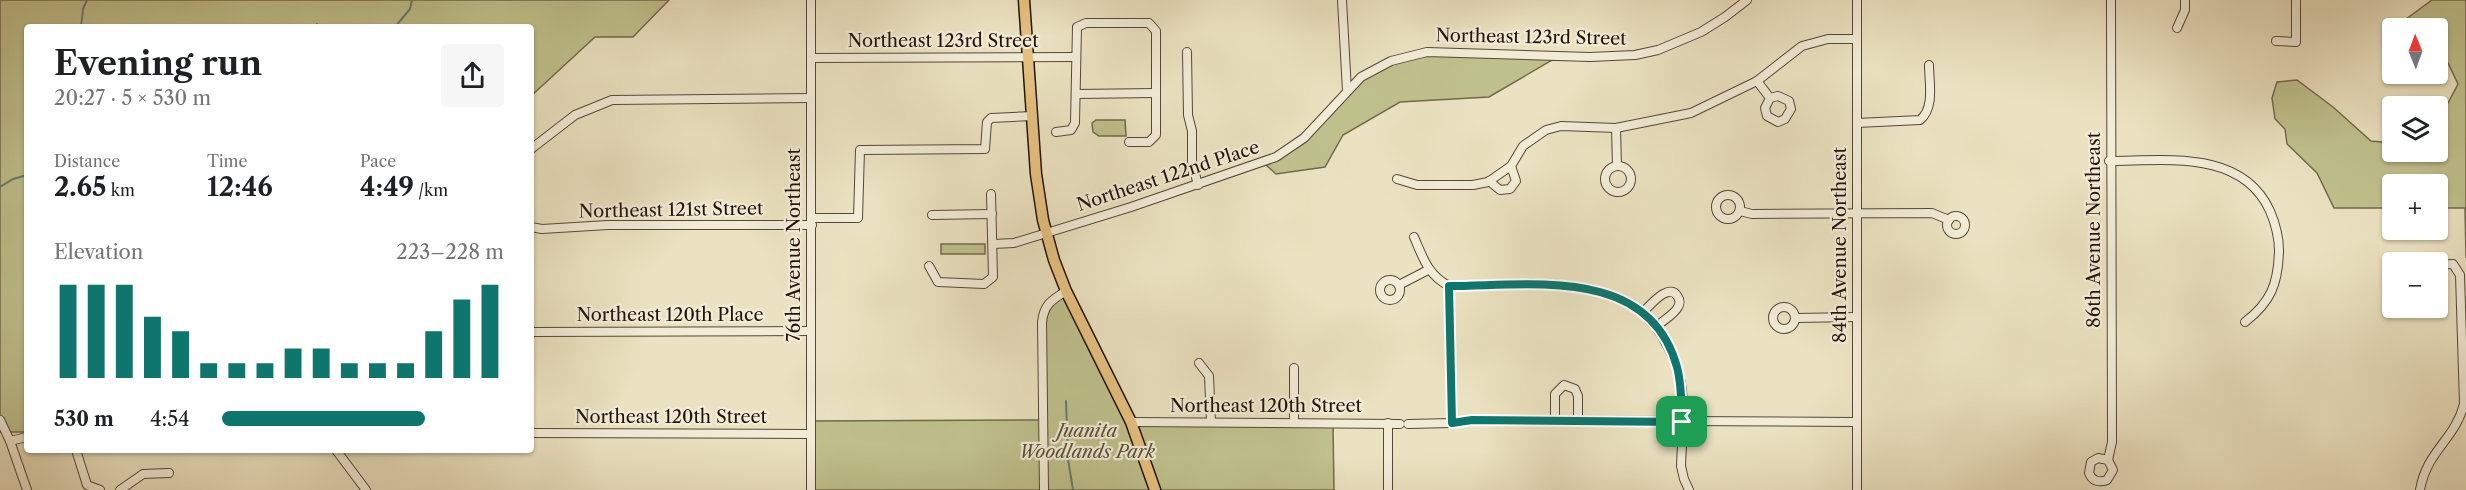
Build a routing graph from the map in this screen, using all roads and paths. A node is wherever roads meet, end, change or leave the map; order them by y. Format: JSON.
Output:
{"nodes":[{"id":1,"x":811,"y":0,"type":"edge"},
{"id":2,"x":1024,"y":0,"type":"edge"},
{"id":3,"x":1342,"y":0,"type":"edge"},
{"id":4,"x":1747,"y":0,"type":"edge"},
{"id":5,"x":1857,"y":0,"type":"edge"},
{"id":6,"x":2111,"y":0,"type":"edge"},
{"id":7,"x":2185,"y":0,"type":"edge"},
{"id":8,"x":2296,"y":0,"type":"edge"},
{"id":9,"x":2177,"y":28,"type":"dead end"},
{"id":10,"x":1856,"y":39,"type":"junction"},
{"id":11,"x":2276,"y":41,"type":"dead end"},
{"id":12,"x":1187,"y":52,"type":"dead end"},
{"id":13,"x":1029,"y":57,"type":"junction"},
{"id":14,"x":1076,"y":57,"type":"junction"},
{"id":15,"x":812,"y":58,"type":"junction"},
{"id":16,"x":1929,"y":65,"type":"dead end"},
{"id":17,"x":1757,"y":81,"type":"junction"},
{"id":18,"x":1347,"y":91,"type":"junction"},
{"id":19,"x":1156,"y":93,"type":"junction"},
{"id":20,"x":1076,"y":94,"type":"junction"},
{"id":21,"x":811,"y":98,"type":"junction"},
{"id":22,"x":1770,"y":98,"type":"dead end"},
{"id":23,"x":1032,"y":117,"type":"junction"},
{"id":24,"x":1857,"y":123,"type":"junction"},
{"id":25,"x":1616,"y":128,"type":"junction"},
{"id":26,"x":1056,"y":132,"type":"dead end"},
{"id":27,"x":1129,"y":142,"type":"dead end"},
{"id":28,"x":534,"y":147,"type":"edge"},
{"id":29,"x":2109,"y":162,"type":"junction"},
{"id":30,"x":1511,"y":166,"type":"junction"},
{"id":31,"x":1617,"y":166,"type":"dead end"},
{"id":32,"x":1397,"y":179,"type":"dead end"},
{"id":33,"x":1490,"y":181,"type":"junction"},
{"id":34,"x":1198,"y":185,"type":"junction"},
{"id":35,"x":991,"y":194,"type":"dead end"},
{"id":36,"x":1740,"y":211,"type":"dead end"},
{"id":37,"x":1857,"y":213,"type":"junction"},
{"id":38,"x":992,"y":214,"type":"junction"},
{"id":39,"x":932,"y":215,"type":"dead end"},
{"id":40,"x":1949,"y":220,"type":"dead end"},
{"id":41,"x":812,"y":222,"type":"junction"},
{"id":42,"x":534,"y":228,"type":"edge"},
{"id":43,"x":1046,"y":232,"type":"junction"},
{"id":44,"x":1414,"y":237,"type":"dead end"},
{"id":45,"x":993,"y":244,"type":"junction"},
{"id":46,"x":2448,"y":264,"type":"edge"},
{"id":47,"x":929,"y":266,"type":"dead end"},
{"id":48,"x":1428,"y":270,"type":"junction"},
{"id":49,"x":1399,"y":285,"type":"dead end"},
{"id":50,"x":1449,"y":286,"type":"junction"},
{"id":51,"x":1066,"y":291,"type":"junction"},
{"id":52,"x":1646,"y":316,"type":"junction"},
{"id":53,"x":1857,"y":317,"type":"junction"},
{"id":54,"x":1795,"y":318,"type":"dead end"},
{"id":55,"x":2245,"y":322,"type":"dead end"},
{"id":56,"x":1656,"y":327,"type":"junction"},
{"id":57,"x":810,"y":331,"type":"junction"},
{"id":58,"x":534,"y":332,"type":"edge"},
{"id":59,"x":1199,"y":363,"type":"dead end"},
{"id":60,"x":1294,"y":368,"type":"dead end"},
{"id":61,"x":0,"y":420,"type":"edge"},
{"id":62,"x":1555,"y":420,"type":"junction"},
{"id":63,"x":1578,"y":420,"type":"junction"},
{"id":64,"x":1131,"y":422,"type":"junction"},
{"id":65,"x":1211,"y":422,"type":"junction"},
{"id":66,"x":1682,"y":422,"type":"junction"},
{"id":67,"x":1856,"y":422,"type":"junction"},
{"id":68,"x":1294,"y":423,"type":"junction"},
{"id":69,"x":1388,"y":423,"type":"junction"},
{"id":70,"x":1452,"y":423,"type":"junction"},
{"id":71,"x":534,"y":433,"type":"edge"},
{"id":72,"x":810,"y":434,"type":"junction"},
{"id":73,"x":24,"y":438,"type":"edge"},
{"id":74,"x":10,"y":441,"type":"junction"},
{"id":75,"x":77,"y":453,"type":"edge"},
{"id":76,"x":338,"y":453,"type":"edge"},
{"id":77,"x":2108,"y":460,"type":"dead end"},
{"id":78,"x":169,"y":473,"type":"dead end"},
{"id":79,"x":363,"y":489,"type":"edge"},
{"id":80,"x":27,"y":490,"type":"edge"},
{"id":81,"x":100,"y":490,"type":"edge"},
{"id":82,"x":120,"y":490,"type":"edge"},
{"id":83,"x":811,"y":490,"type":"edge"},
{"id":84,"x":1044,"y":490,"type":"edge"},
{"id":85,"x":1155,"y":490,"type":"edge"},
{"id":86,"x":1388,"y":490,"type":"edge"},
{"id":87,"x":1689,"y":490,"type":"edge"},
{"id":88,"x":1857,"y":490,"type":"edge"},
{"id":89,"x":2420,"y":490,"type":"edge"}],
"edges":[{"from":1,"to":15,"type":"street","name":"76th Avenue Northeast"},
{"from":2,"to":13,"type":"main road"},
{"from":3,"to":18,"type":"street"},
{"from":4,"to":18,"type":"street","name":"Northeast 123rd Street"},
{"from":5,"to":10,"type":"street","name":"84th Avenue Northeast"},
{"from":6,"to":29,"type":"street","name":"86th Avenue Northeast"},
{"from":7,"to":9,"type":"street"},
{"from":8,"to":11,"type":"street"},
{"from":10,"to":17,"type":"street"},
{"from":10,"to":24,"type":"street","name":"84th Avenue Northeast"},
{"from":12,"to":34,"type":"street"},
{"from":13,"to":14,"type":"street","name":"Northeast 123rd Street"},
{"from":13,"to":15,"type":"street","name":"Northeast 123rd Street"},
{"from":13,"to":23,"type":"main road"},
{"from":14,"to":19,"type":"street"},
{"from":14,"to":20,"type":"street"},
{"from":15,"to":21,"type":"street","name":"76th Avenue Northeast"},
{"from":16,"to":24,"type":"street"},
{"from":17,"to":22,"type":"street"},
{"from":17,"to":25,"type":"street"},
{"from":18,"to":34,"type":"street","name":"Northeast 122nd Place"},
{"from":19,"to":20,"type":"street"},
{"from":19,"to":27,"type":"street"},
{"from":20,"to":26,"type":"street"},
{"from":21,"to":28,"type":"street"},
{"from":21,"to":41,"type":"street","name":"76th Avenue Northeast"},
{"from":23,"to":41,"type":"street","name":"Northeast 121st Street"},
{"from":23,"to":43,"type":"main road"},
{"from":24,"to":37,"type":"street","name":"84th Avenue Northeast"},
{"from":25,"to":30,"type":"street"},
{"from":25,"to":31,"type":"street"},
{"from":29,"to":55,"type":"street"},
{"from":29,"to":77,"type":"street","name":"86th Avenue Northeast"},
{"from":30,"to":33,"type":"street"},
{"from":30,"to":33,"type":"street"},
{"from":32,"to":33,"type":"street"},
{"from":34,"to":43,"type":"street","name":"Northeast 122nd Place"},
{"from":35,"to":38,"type":"street"},
{"from":36,"to":37,"type":"street"},
{"from":37,"to":40,"type":"street"},
{"from":37,"to":53,"type":"street","name":"84th Avenue Northeast"},
{"from":38,"to":39,"type":"street"},
{"from":38,"to":45,"type":"street"},
{"from":41,"to":42,"type":"street","name":"Northeast 121st Street"},
{"from":41,"to":57,"type":"street","name":"76th Avenue Northeast"},
{"from":43,"to":45,"type":"street","name":"Northeast 122nd Place"},
{"from":43,"to":51,"type":"main road"},
{"from":44,"to":48,"type":"street"},
{"from":45,"to":47,"type":"street"},
{"from":46,"to":89,"type":"street"},
{"from":48,"to":49,"type":"street"},
{"from":48,"to":50,"type":"street"},
{"from":50,"to":52,"type":"street"},
{"from":50,"to":70,"type":"street"},
{"from":51,"to":64,"type":"main road"},
{"from":51,"to":84,"type":"street"},
{"from":52,"to":56,"type":"street"},
{"from":52,"to":56,"type":"street"},
{"from":53,"to":54,"type":"street"},
{"from":53,"to":67,"type":"street","name":"84th Avenue Northeast"},
{"from":56,"to":66,"type":"street"},
{"from":57,"to":58,"type":"street","name":"Northeast 120th Place"},
{"from":57,"to":72,"type":"street","name":"76th Avenue Northeast"},
{"from":59,"to":65,"type":"street"},
{"from":60,"to":68,"type":"street"},
{"from":61,"to":74,"type":"street"},
{"from":62,"to":63,"type":"street","name":"Northeast 120th Street"},
{"from":62,"to":63,"type":"street"},
{"from":62,"to":70,"type":"street","name":"Northeast 120th Street"},
{"from":63,"to":66,"type":"street","name":"Northeast 120th Street"},
{"from":64,"to":65,"type":"street","name":"Northeast 120th Street"},
{"from":64,"to":85,"type":"main road"},
{"from":65,"to":68,"type":"street","name":"Northeast 120th Street"},
{"from":66,"to":67,"type":"street","name":"Northeast 120th Street"},
{"from":66,"to":87,"type":"street"},
{"from":67,"to":88,"type":"street","name":"84th Avenue Northeast"},
{"from":68,"to":69,"type":"street","name":"Northeast 120th Street"},
{"from":69,"to":70,"type":"street","name":"Northeast 120th Street"},
{"from":69,"to":86,"type":"street"},
{"from":71,"to":72,"type":"street","name":"Northeast 120th Street"},
{"from":72,"to":83,"type":"street","name":"76th Avenue Northeast"},
{"from":73,"to":74,"type":"street"},
{"from":74,"to":80,"type":"street"},
{"from":75,"to":81,"type":"street"},
{"from":76,"to":79,"type":"street"},
{"from":78,"to":82,"type":"street"}]}
